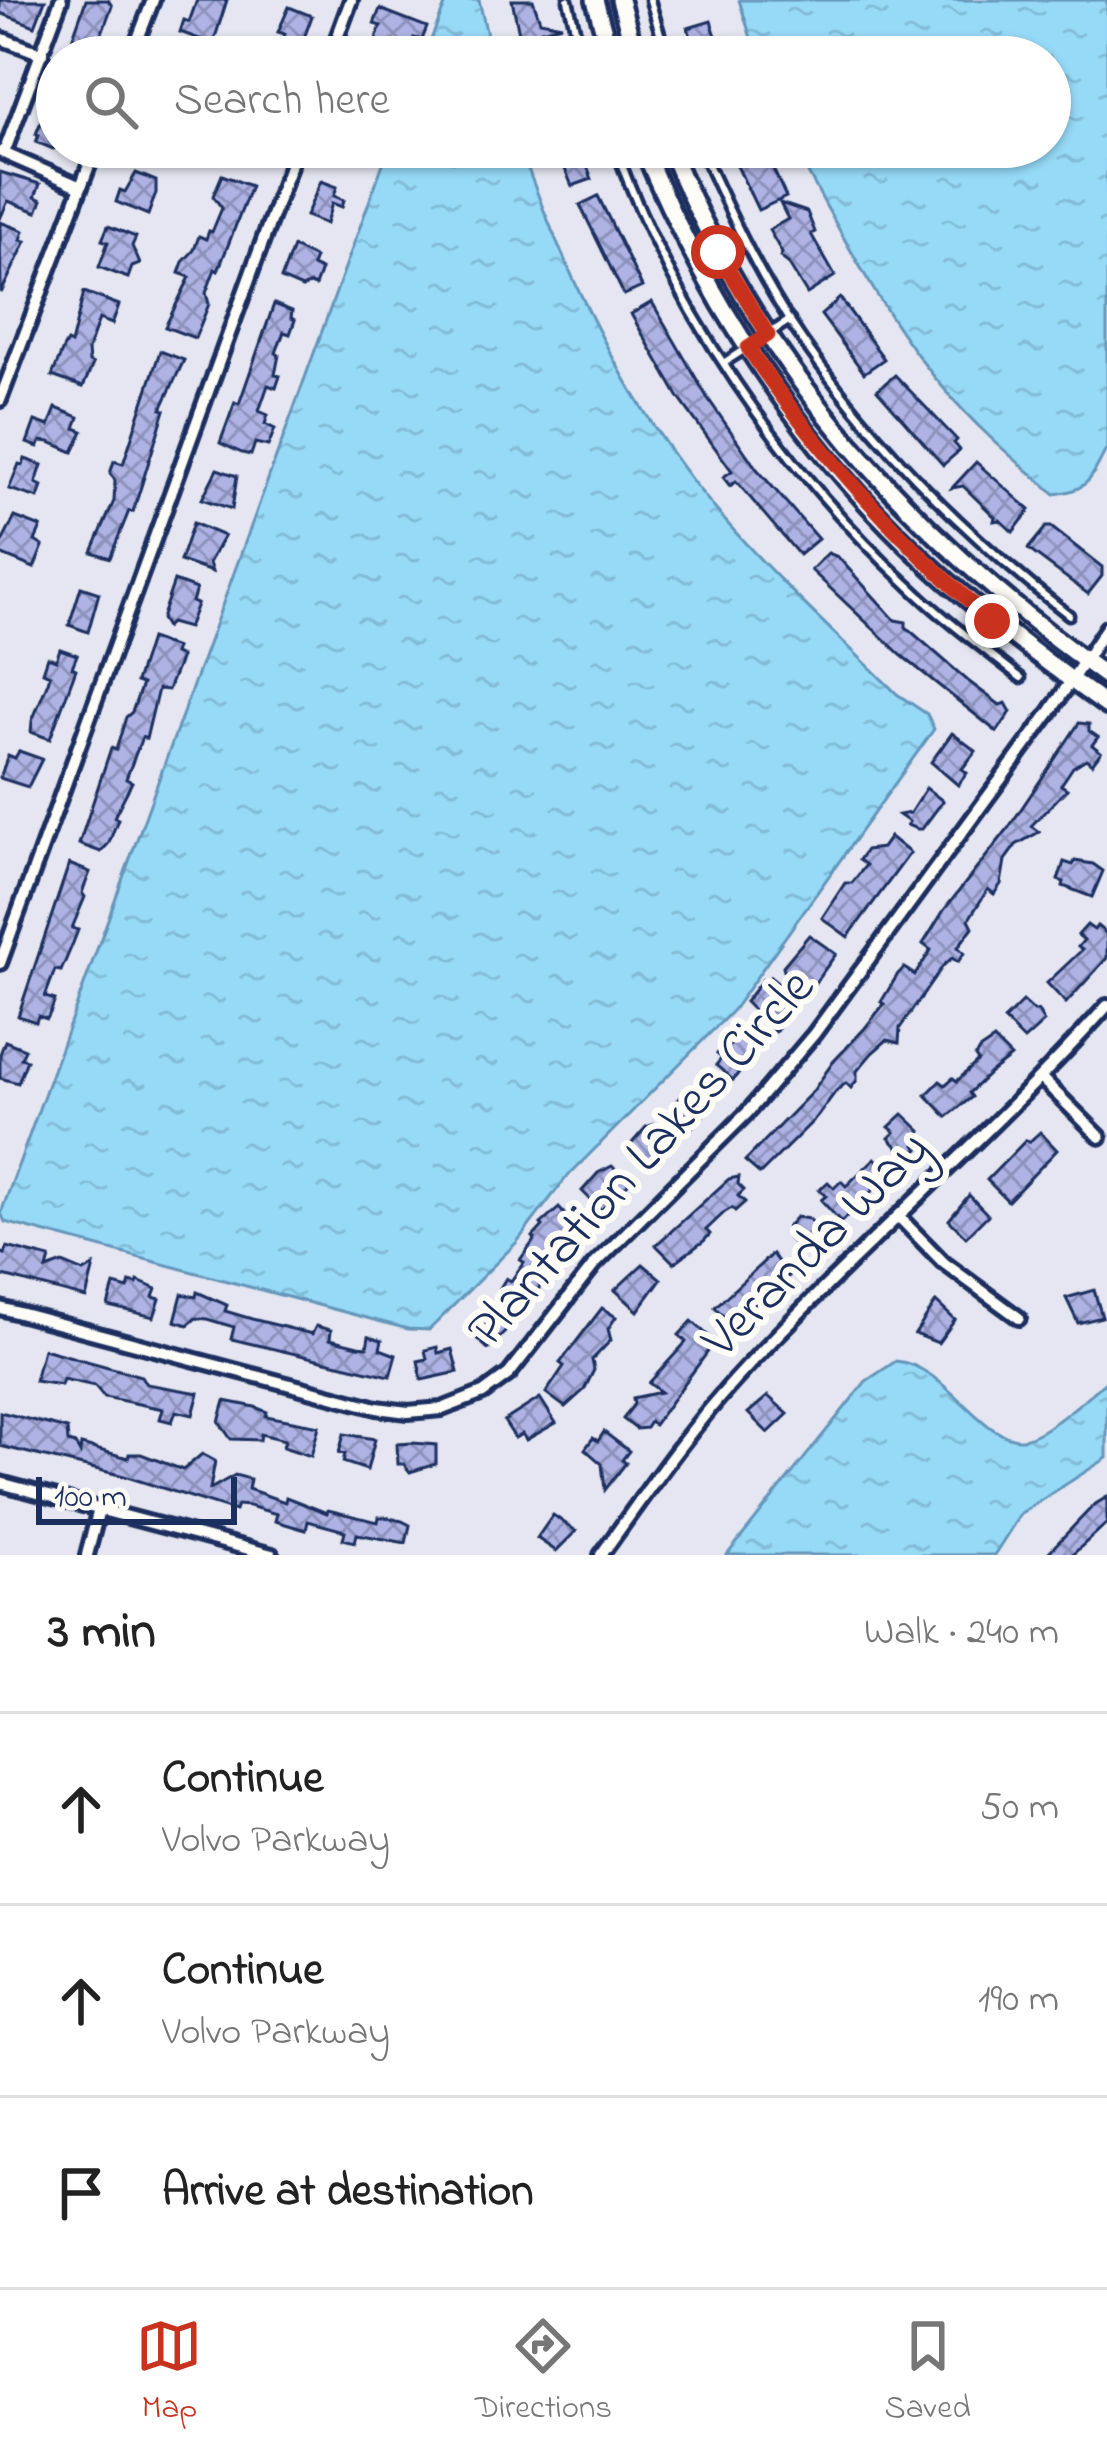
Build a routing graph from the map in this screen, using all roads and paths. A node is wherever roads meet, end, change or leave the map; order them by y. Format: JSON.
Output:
{"nodes":[{"id":1,"x":61,"y":0,"type":"edge"},
{"id":2,"x":153,"y":0,"type":"edge"},
{"id":3,"x":351,"y":0,"type":"edge"},
{"id":4,"x":568,"y":0,"type":"edge"},
{"id":5,"x":595,"y":0,"type":"edge"},
{"id":6,"x":620,"y":0,"type":"edge"},
{"id":7,"x":650,"y":0,"type":"edge"},
{"id":8,"x":48,"y":36,"type":"edge"},
{"id":9,"x":139,"y":36,"type":"edge"},
{"id":10,"x":338,"y":36,"type":"edge"},
{"id":11,"x":577,"y":36,"type":"edge"},
{"id":12,"x":605,"y":36,"type":"edge"},
{"id":13,"x":630,"y":36,"type":"edge"},
{"id":14,"x":661,"y":36,"type":"edge"},
{"id":15,"x":0,"y":38,"type":"edge"},
{"id":16,"x":36,"y":52,"type":"edge"},
{"id":17,"x":36,"y":67,"type":"edge"},
{"id":18,"x":2,"y":153,"type":"edge"},
{"id":19,"x":36,"y":168,"type":"edge"},
{"id":20,"x":37,"y":168,"type":"edge"},
{"id":21,"x":88,"y":168,"type":"edge"},
{"id":22,"x":289,"y":168,"type":"edge"},
{"id":23,"x":624,"y":168,"type":"edge"},
{"id":24,"x":654,"y":168,"type":"edge"},
{"id":25,"x":679,"y":168,"type":"edge"},
{"id":26,"x":710,"y":168,"type":"edge"},
{"id":27,"x":81,"y":187,"type":"junction"},
{"id":28,"x":790,"y":320,"type":"junction"},
{"id":29,"x":768,"y":335,"type":"junction"},
{"id":30,"x":748,"y":348,"type":"junction"},
{"id":31,"x":725,"y":362,"type":"junction"},
{"id":32,"x":0,"y":400,"type":"edge"},
{"id":33,"x":1031,"y":586,"type":"junction"},
{"id":34,"x":1014,"y":609,"type":"junction"},
{"id":35,"x":1069,"y":615,"type":"dead end"},
{"id":36,"x":1107,"y":627,"type":"edge"},
{"id":37,"x":1002,"y":629,"type":"junction"},
{"id":38,"x":985,"y":650,"type":"junction"},
{"id":39,"x":1084,"y":661,"type":"junction"},
{"id":40,"x":1107,"y":677,"type":"edge"},
{"id":41,"x":1021,"y":678,"type":"dead end"},
{"id":42,"x":1071,"y":681,"type":"junction"},
{"id":43,"x":1107,"y":706,"type":"edge"},
{"id":44,"x":0,"y":963,"type":"edge"},
{"id":45,"x":1107,"y":1006,"type":"edge"},
{"id":46,"x":1042,"y":1079,"type":"junction"},
{"id":47,"x":1100,"y":1137,"type":"dead end"},
{"id":48,"x":899,"y":1217,"type":"junction"},
{"id":49,"x":0,"y":1308,"type":"edge"},
{"id":50,"x":1019,"y":1318,"type":"dead end"},
{"id":51,"x":0,"y":1483,"type":"edge"},
{"id":52,"x":99,"y":1509,"type":"junction"},
{"id":53,"x":87,"y":1555,"type":"edge"},
{"id":54,"x":272,"y":1555,"type":"edge"},
{"id":55,"x":601,"y":1555,"type":"edge"}],
"edges":[{"from":1,"to":8,"type":"street"},
{"from":2,"to":9,"type":"street"},
{"from":3,"to":10,"type":"street"},
{"from":4,"to":11,"type":"lane"},
{"from":5,"to":12,"type":"main road"},
{"from":6,"to":13,"type":"main road"},
{"from":7,"to":14,"type":"lane"},
{"from":15,"to":16,"type":"street"},
{"from":17,"to":18,"type":"street"},
{"from":18,"to":19,"type":"street"},
{"from":20,"to":27,"type":"street"},
{"from":21,"to":27,"type":"street"},
{"from":22,"to":44,"type":"street"},
{"from":23,"to":31,"type":"lane"},
{"from":24,"to":30,"type":"main road"},
{"from":25,"to":29,"type":"main road"},
{"from":26,"to":28,"type":"lane"},
{"from":27,"to":32,"type":"street"},
{"from":28,"to":29,"type":"lane"},
{"from":28,"to":33,"type":"lane"},
{"from":29,"to":30,"type":"lane"},
{"from":29,"to":34,"type":"main road"},
{"from":30,"to":31,"type":"lane"},
{"from":30,"to":37,"type":"main road"},
{"from":31,"to":38,"type":"lane"},
{"from":33,"to":34,"type":"lane"},
{"from":33,"to":35,"type":"lane"},
{"from":34,"to":39,"type":"main road"},
{"from":36,"to":39,"type":"street","name":"Plantation Lakes Circle"},
{"from":37,"to":38,"type":"lane"},
{"from":37,"to":42,"type":"main road"},
{"from":38,"to":41,"type":"lane"},
{"from":39,"to":40,"type":"main road"},
{"from":39,"to":42,"type":"street","name":"Plantation Lakes Circle"},
{"from":42,"to":43,"type":"main road"},
{"from":42,"to":49,"type":"street","name":"Plantation Lakes Circle"},
{"from":45,"to":46,"type":"street","name":"Veranda Way"},
{"from":46,"to":47,"type":"street"},
{"from":46,"to":48,"type":"street","name":"Veranda Way"},
{"from":48,"to":50,"type":"street"},
{"from":48,"to":55,"type":"street","name":"Veranda Way"},
{"from":51,"to":52,"type":"street"},
{"from":52,"to":53,"type":"street"},
{"from":52,"to":54,"type":"street"}]}
